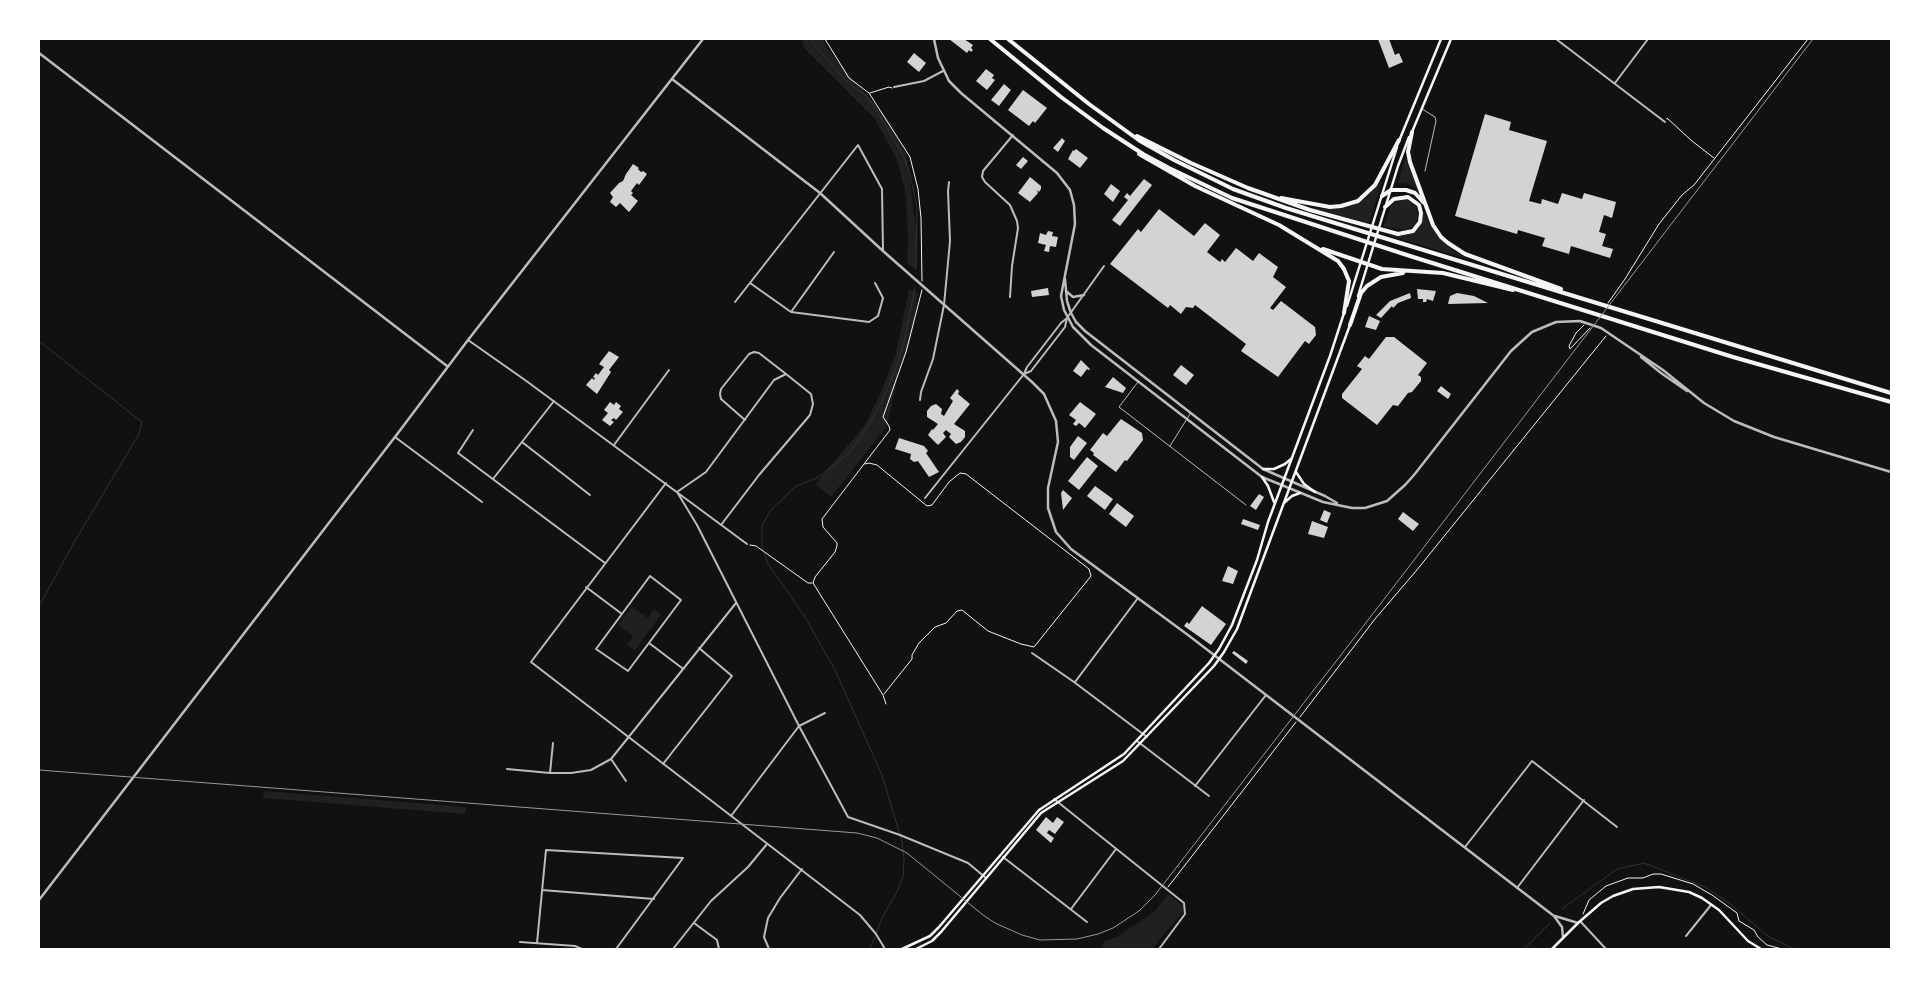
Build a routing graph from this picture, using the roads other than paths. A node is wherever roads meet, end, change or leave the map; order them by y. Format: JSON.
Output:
{"nodes":[{"id":1,"x":703,"y":39,"type":"edge"},
{"id":2,"x":934,"y":39,"type":"edge"},
{"id":3,"x":990,"y":39,"type":"edge"},
{"id":4,"x":1008,"y":39,"type":"edge"},
{"id":5,"x":1441,"y":39,"type":"edge"},
{"id":6,"x":1451,"y":39,"type":"edge"},
{"id":7,"x":1556,"y":39,"type":"edge"},
{"id":8,"x":1648,"y":39,"type":"edge"},
{"id":9,"x":39,"y":53,"type":"edge"},
{"id":10,"x":943,"y":71,"type":"junction"},
{"id":11,"x":672,"y":79,"type":"junction"},
{"id":12,"x":1615,"y":83,"type":"junction"},
{"id":13,"x":894,"y":87,"type":"road end"},
{"id":14,"x":1421,"y":109,"type":"junction"},
{"id":15,"x":1665,"y":122,"type":"road end"},
{"id":16,"x":1103,"y":128,"type":"junction"},
{"id":17,"x":1123,"y":130,"type":"junction"},
{"id":18,"x":1412,"y":132,"type":"junction"},
{"id":19,"x":1013,"y":135,"type":"junction"},
{"id":20,"x":1399,"y":140,"type":"junction"},
{"id":21,"x":1425,"y":170,"type":"dead end"},
{"id":22,"x":949,"y":182,"type":"dead end"},
{"id":23,"x":1391,"y":190,"type":"junction"},
{"id":24,"x":820,"y":193,"type":"junction"},
{"id":25,"x":1271,"y":196,"type":"junction"},
{"id":26,"x":1382,"y":196,"type":"junction"},
{"id":27,"x":1426,"y":205,"type":"junction"},
{"id":28,"x":1386,"y":207,"type":"junction"},
{"id":29,"x":1312,"y":244,"type":"junction"},
{"id":30,"x":883,"y":251,"type":"junction"},
{"id":31,"x":834,"y":252,"type":"dead end"},
{"id":32,"x":1362,"y":262,"type":"junction"},
{"id":33,"x":1367,"y":264,"type":"junction"},
{"id":34,"x":1104,"y":266,"type":"dead end"},
{"id":35,"x":1412,"y":271,"type":"junction"},
{"id":36,"x":1065,"y":278,"type":"junction"},
{"id":37,"x":875,"y":282,"type":"dead end"},
{"id":38,"x":750,"y":283,"type":"junction"},
{"id":39,"x":1066,"y":291,"type":"junction"},
{"id":40,"x":1084,"y":295,"type":"junction"},
{"id":41,"x":1010,"y":297,"type":"dead end"},
{"id":42,"x":1543,"y":297,"type":"junction"},
{"id":43,"x":735,"y":302,"type":"dead end"},
{"id":44,"x":1598,"y":302,"type":"junction"},
{"id":45,"x":944,"y":305,"type":"junction"},
{"id":46,"x":791,"y":312,"type":"junction"},
{"id":47,"x":1071,"y":313,"type":"junction"},
{"id":48,"x":1344,"y":313,"type":"junction"},
{"id":49,"x":1067,"y":318,"type":"junction"},
{"id":50,"x":1350,"y":325,"type":"junction"},
{"id":51,"x":468,"y":340,"type":"junction"},
{"id":52,"x":447,"y":366,"type":"junction"},
{"id":53,"x":669,"y":370,"type":"dead end"},
{"id":54,"x":786,"y":374,"type":"junction"},
{"id":55,"x":1024,"y":374,"type":"junction"},
{"id":56,"x":1139,"y":382,"type":"junction"},
{"id":57,"x":1891,"y":393,"type":"edge"},
{"id":58,"x":920,"y":400,"type":"dead end"},
{"id":59,"x":554,"y":401,"type":"junction"},
{"id":60,"x":1891,"y":402,"type":"edge"},
{"id":61,"x":1190,"y":414,"type":"junction"},
{"id":62,"x":745,"y":420,"type":"junction"},
{"id":63,"x":1187,"y":420,"type":"junction"},
{"id":64,"x":473,"y":430,"type":"dead end"},
{"id":65,"x":395,"y":437,"type":"junction"},
{"id":66,"x":522,"y":442,"type":"junction"},
{"id":67,"x":614,"y":445,"type":"junction"},
{"id":68,"x":1169,"y":446,"type":"junction"},
{"id":69,"x":1292,"y":458,"type":"junction"},
{"id":70,"x":1263,"y":469,"type":"junction"},
{"id":71,"x":1296,"y":470,"type":"junction"},
{"id":72,"x":1891,"y":472,"type":"edge"},
{"id":73,"x":1262,"y":477,"type":"junction"},
{"id":74,"x":493,"y":479,"type":"junction"},
{"id":75,"x":1284,"y":480,"type":"junction"},
{"id":76,"x":1291,"y":482,"type":"junction"},
{"id":77,"x":666,"y":483,"type":"junction"},
{"id":78,"x":1282,"y":486,"type":"junction"},
{"id":79,"x":1289,"y":488,"type":"junction"},
{"id":80,"x":677,"y":492,"type":"junction"},
{"id":81,"x":1314,"y":492,"type":"junction"},
{"id":82,"x":1300,"y":493,"type":"junction"},
{"id":83,"x":590,"y":495,"type":"dead end"},
{"id":84,"x":925,"y":498,"type":"dead end"},
{"id":85,"x":482,"y":502,"type":"dead end"},
{"id":86,"x":1275,"y":504,"type":"junction"},
{"id":87,"x":1283,"y":504,"type":"junction"},
{"id":88,"x":1341,"y":505,"type":"junction"},
{"id":89,"x":1246,"y":506,"type":"dead end"},
{"id":90,"x":721,"y":524,"type":"junction"},
{"id":91,"x":747,"y":544,"type":"road end"},
{"id":92,"x":604,"y":563,"type":"junction"},
{"id":93,"x":586,"y":587,"type":"junction"},
{"id":94,"x":1138,"y":598,"type":"junction"},
{"id":95,"x":736,"y":603,"type":"junction"},
{"id":96,"x":622,"y":614,"type":"junction"},
{"id":97,"x":649,"y":643,"type":"junction"},
{"id":98,"x":699,"y":648,"type":"junction"},
{"id":99,"x":1032,"y":653,"type":"dead end"},
{"id":100,"x":1215,"y":656,"type":"junction"},
{"id":101,"x":1219,"y":659,"type":"junction"},
{"id":102,"x":682,"y":668,"type":"junction"},
{"id":103,"x":1074,"y":682,"type":"junction"},
{"id":104,"x":1266,"y":695,"type":"junction"},
{"id":105,"x":825,"y":713,"type":"dead end"},
{"id":106,"x":799,"y":726,"type":"junction"},
{"id":107,"x":1143,"y":734,"type":"junction"},
{"id":108,"x":1147,"y":737,"type":"junction"},
{"id":109,"x":628,"y":738,"type":"junction"},
{"id":110,"x":1136,"y":741,"type":"junction"},
{"id":111,"x":552,"y":743,"type":"dead end"},
{"id":112,"x":1140,"y":744,"type":"junction"},
{"id":113,"x":611,"y":759,"type":"junction"},
{"id":114,"x":663,"y":764,"type":"junction"},
{"id":115,"x":508,"y":769,"type":"dead end"},
{"id":116,"x":550,"y":773,"type":"junction"},
{"id":117,"x":626,"y":780,"type":"dead end"},
{"id":118,"x":1195,"y":786,"type":"junction"},
{"id":119,"x":1209,"y":796,"type":"dead end"},
{"id":120,"x":1584,"y":800,"type":"junction"},
{"id":121,"x":1055,"y":801,"type":"junction"},
{"id":122,"x":731,"y":816,"type":"junction"},
{"id":123,"x":1617,"y":827,"type":"dead end"},
{"id":124,"x":767,"y":844,"type":"junction"},
{"id":125,"x":1465,"y":848,"type":"junction"},
{"id":126,"x":1116,"y":849,"type":"junction"},
{"id":127,"x":1003,"y":857,"type":"junction"},
{"id":128,"x":802,"y":869,"type":"junction"},
{"id":129,"x":985,"y":876,"type":"junction"},
{"id":130,"x":1517,"y":888,"type":"junction"},
{"id":131,"x":542,"y":890,"type":"junction"},
{"id":132,"x":654,"y":899,"type":"junction"},
{"id":133,"x":39,"y":900,"type":"edge"},
{"id":134,"x":1712,"y":904,"type":"junction"},
{"id":135,"x":1071,"y":910,"type":"junction"},
{"id":136,"x":1554,"y":916,"type":"junction"},
{"id":137,"x":1087,"y":922,"type":"dead end"},
{"id":138,"x":1579,"y":922,"type":"junction"},
{"id":139,"x":694,"y":923,"type":"junction"},
{"id":140,"x":1563,"y":936,"type":"junction"},
{"id":141,"x":1686,"y":936,"type":"dead end"},
{"id":142,"x":520,"y":942,"type":"dead end"},
{"id":143,"x":537,"y":943,"type":"junction"},
{"id":144,"x":582,"y":949,"type":"edge"},
{"id":145,"x":616,"y":949,"type":"edge"},
{"id":146,"x":673,"y":949,"type":"edge"},
{"id":147,"x":719,"y":949,"type":"edge"},
{"id":148,"x":769,"y":949,"type":"edge"},
{"id":149,"x":886,"y":949,"type":"edge"},
{"id":150,"x":902,"y":949,"type":"edge"},
{"id":151,"x":916,"y":949,"type":"edge"},
{"id":152,"x":1159,"y":949,"type":"edge"},
{"id":153,"x":1552,"y":949,"type":"edge"},
{"id":154,"x":1606,"y":949,"type":"edge"},
{"id":155,"x":1760,"y":949,"type":"edge"}],
"edges":[{"from":1,"to":11,"type":"street"},
{"from":2,"to":10,"type":"street"},
{"from":3,"to":16,"type":"highway"},
{"from":4,"to":17,"type":"highway"},
{"from":5,"to":20,"type":"main road"},
{"from":6,"to":14,"type":"main road"},
{"from":7,"to":12,"type":"street"},
{"from":8,"to":12,"type":"street"},
{"from":9,"to":52,"type":"street"},
{"from":10,"to":13,"type":"street"},
{"from":10,"to":19,"type":"street"},
{"from":11,"to":24,"type":"street"},
{"from":11,"to":51,"type":"street"},
{"from":12,"to":15,"type":"street"},
{"from":14,"to":18,"type":"main road"},
{"from":14,"to":21,"type":"lane"},
{"from":16,"to":29,"type":"highway"},
{"from":16,"to":42,"type":"highway"},
{"from":17,"to":25,"type":"highway"},
{"from":17,"to":44,"type":"highway"},
{"from":18,"to":23,"type":"main road"},
{"from":18,"to":27,"type":"highway"},
{"from":19,"to":36,"type":"street"},
{"from":19,"to":41,"type":"street"},
{"from":20,"to":25,"type":"highway"},
{"from":20,"to":26,"type":"main road"},
{"from":22,"to":45,"type":"street"},
{"from":23,"to":26,"type":"highway"},
{"from":23,"to":27,"type":"highway"},
{"from":23,"to":28,"type":"main road"},
{"from":24,"to":30,"type":"street"},
{"from":24,"to":30,"type":"street"},
{"from":24,"to":38,"type":"street"},
{"from":25,"to":28,"type":"highway"},
{"from":26,"to":32,"type":"main road"},
{"from":27,"to":44,"type":"highway"},
{"from":28,"to":33,"type":"main road"},
{"from":29,"to":32,"type":"highway"},
{"from":29,"to":48,"type":"highway"},
{"from":30,"to":45,"type":"street"},
{"from":31,"to":46,"type":"street"},
{"from":32,"to":33,"type":"highway"},
{"from":32,"to":48,"type":"main road"},
{"from":33,"to":35,"type":"highway"},
{"from":33,"to":50,"type":"main road"},
{"from":34,"to":40,"type":"street"},
{"from":35,"to":42,"type":"highway"},
{"from":35,"to":50,"type":"highway"},
{"from":36,"to":39,"type":"street"},
{"from":36,"to":49,"type":"street"},
{"from":37,"to":46,"type":"street"},
{"from":38,"to":43,"type":"street"},
{"from":38,"to":46,"type":"street"},
{"from":39,"to":40,"type":"street"},
{"from":39,"to":47,"type":"street"},
{"from":40,"to":47,"type":"street"},
{"from":42,"to":60,"type":"highway"},
{"from":44,"to":57,"type":"highway"},
{"from":45,"to":55,"type":"street"},
{"from":45,"to":58,"type":"street"},
{"from":47,"to":49,"type":"street"},
{"from":47,"to":61,"type":"street"},
{"from":48,"to":69,"type":"main road"},
{"from":49,"to":55,"type":"street"},
{"from":49,"to":55,"type":"street"},
{"from":49,"to":56,"type":"street"},
{"from":50,"to":71,"type":"main road"},
{"from":51,"to":52,"type":"street"},
{"from":51,"to":59,"type":"street"},
{"from":52,"to":65,"type":"street"},
{"from":53,"to":67,"type":"street"},
{"from":54,"to":62,"type":"street"},
{"from":54,"to":62,"type":"street"},
{"from":54,"to":90,"type":"street"},
{"from":55,"to":84,"type":"street"},
{"from":55,"to":94,"type":"street"},
{"from":56,"to":63,"type":"street"},
{"from":56,"to":68,"type":"lane"},
{"from":59,"to":66,"type":"street"},
{"from":59,"to":67,"type":"street"},
{"from":61,"to":63,"type":"lane"},
{"from":61,"to":70,"type":"street"},
{"from":62,"to":80,"type":"street"},
{"from":63,"to":68,"type":"lane"},
{"from":63,"to":73,"type":"street"},
{"from":64,"to":74,"type":"street"},
{"from":65,"to":85,"type":"street"},
{"from":65,"to":133,"type":"street"},
{"from":66,"to":74,"type":"street"},
{"from":66,"to":83,"type":"street"},
{"from":67,"to":77,"type":"street"},
{"from":68,"to":89,"type":"lane"},
{"from":69,"to":70,"type":"main road"},
{"from":69,"to":75,"type":"main road"},
{"from":70,"to":75,"type":"street"},
{"from":71,"to":76,"type":"main road"},
{"from":71,"to":81,"type":"main road"},
{"from":72,"to":88,"type":"street"},
{"from":73,"to":78,"type":"street"},
{"from":73,"to":86,"type":"main road"},
{"from":74,"to":92,"type":"street"},
{"from":75,"to":76,"type":"street"},
{"from":75,"to":78,"type":"main road"},
{"from":76,"to":79,"type":"main road"},
{"from":76,"to":81,"type":"street"},
{"from":77,"to":80,"type":"street"},
{"from":77,"to":92,"type":"street"},
{"from":78,"to":79,"type":"street"},
{"from":78,"to":86,"type":"main road"},
{"from":79,"to":82,"type":"street"},
{"from":79,"to":87,"type":"main road"},
{"from":80,"to":90,"type":"street"},
{"from":80,"to":95,"type":"street"},
{"from":81,"to":88,"type":"street"},
{"from":82,"to":87,"type":"main road"},
{"from":82,"to":88,"type":"street"},
{"from":86,"to":100,"type":"main road"},
{"from":87,"to":101,"type":"main road"},
{"from":90,"to":91,"type":"street"},
{"from":92,"to":93,"type":"street"},
{"from":93,"to":96,"type":"street"},
{"from":93,"to":109,"type":"street"},
{"from":94,"to":100,"type":"street"},
{"from":94,"to":103,"type":"street"},
{"from":95,"to":98,"type":"street"},
{"from":95,"to":106,"type":"street"},
{"from":96,"to":97,"type":"street"},
{"from":96,"to":97,"type":"street"},
{"from":97,"to":102,"type":"street"},
{"from":98,"to":102,"type":"street"},
{"from":98,"to":114,"type":"street"},
{"from":99,"to":103,"type":"street"},
{"from":100,"to":101,"type":"street"},
{"from":100,"to":107,"type":"main road"},
{"from":101,"to":104,"type":"street"},
{"from":101,"to":108,"type":"main road"},
{"from":102,"to":109,"type":"street"},
{"from":103,"to":107,"type":"street"},
{"from":104,"to":118,"type":"street"},
{"from":104,"to":125,"type":"street"},
{"from":105,"to":106,"type":"street"},
{"from":106,"to":122,"type":"street"},
{"from":106,"to":129,"type":"street"},
{"from":107,"to":108,"type":"street"},
{"from":107,"to":110,"type":"main road"},
{"from":108,"to":112,"type":"main road"},
{"from":109,"to":113,"type":"street"},
{"from":109,"to":114,"type":"street"},
{"from":110,"to":112,"type":"street"},
{"from":110,"to":121,"type":"main road"},
{"from":111,"to":116,"type":"street"},
{"from":112,"to":118,"type":"street"},
{"from":112,"to":121,"type":"main road"},
{"from":113,"to":116,"type":"street"},
{"from":113,"to":117,"type":"street"},
{"from":114,"to":122,"type":"street"},
{"from":115,"to":116,"type":"street"},
{"from":118,"to":119,"type":"street"},
{"from":120,"to":123,"type":"street"},
{"from":120,"to":125,"type":"street"},
{"from":120,"to":130,"type":"street"},
{"from":121,"to":126,"type":"street"},
{"from":121,"to":127,"type":"main road"},
{"from":121,"to":129,"type":"main road"},
{"from":122,"to":124,"type":"street"},
{"from":124,"to":128,"type":"street"},
{"from":124,"to":139,"type":"street"},
{"from":125,"to":130,"type":"street"},
{"from":126,"to":135,"type":"street"},
{"from":126,"to":152,"type":"street"},
{"from":127,"to":129,"type":"main road"},
{"from":127,"to":135,"type":"street"},
{"from":128,"to":148,"type":"street"},
{"from":128,"to":149,"type":"street"},
{"from":129,"to":150,"type":"main road"},
{"from":129,"to":151,"type":"main road"},
{"from":130,"to":136,"type":"street"},
{"from":131,"to":132,"type":"street"},
{"from":131,"to":132,"type":"street"},
{"from":131,"to":143,"type":"street"},
{"from":132,"to":145,"type":"street"},
{"from":134,"to":138,"type":"main road"},
{"from":134,"to":141,"type":"street"},
{"from":134,"to":155,"type":"main road"},
{"from":135,"to":137,"type":"street"},
{"from":136,"to":138,"type":"street"},
{"from":136,"to":140,"type":"street"},
{"from":138,"to":140,"type":"main road"},
{"from":138,"to":154,"type":"street"},
{"from":139,"to":146,"type":"street"},
{"from":139,"to":147,"type":"street"},
{"from":140,"to":153,"type":"main road"},
{"from":142,"to":143,"type":"street"},
{"from":143,"to":144,"type":"street"}]}
